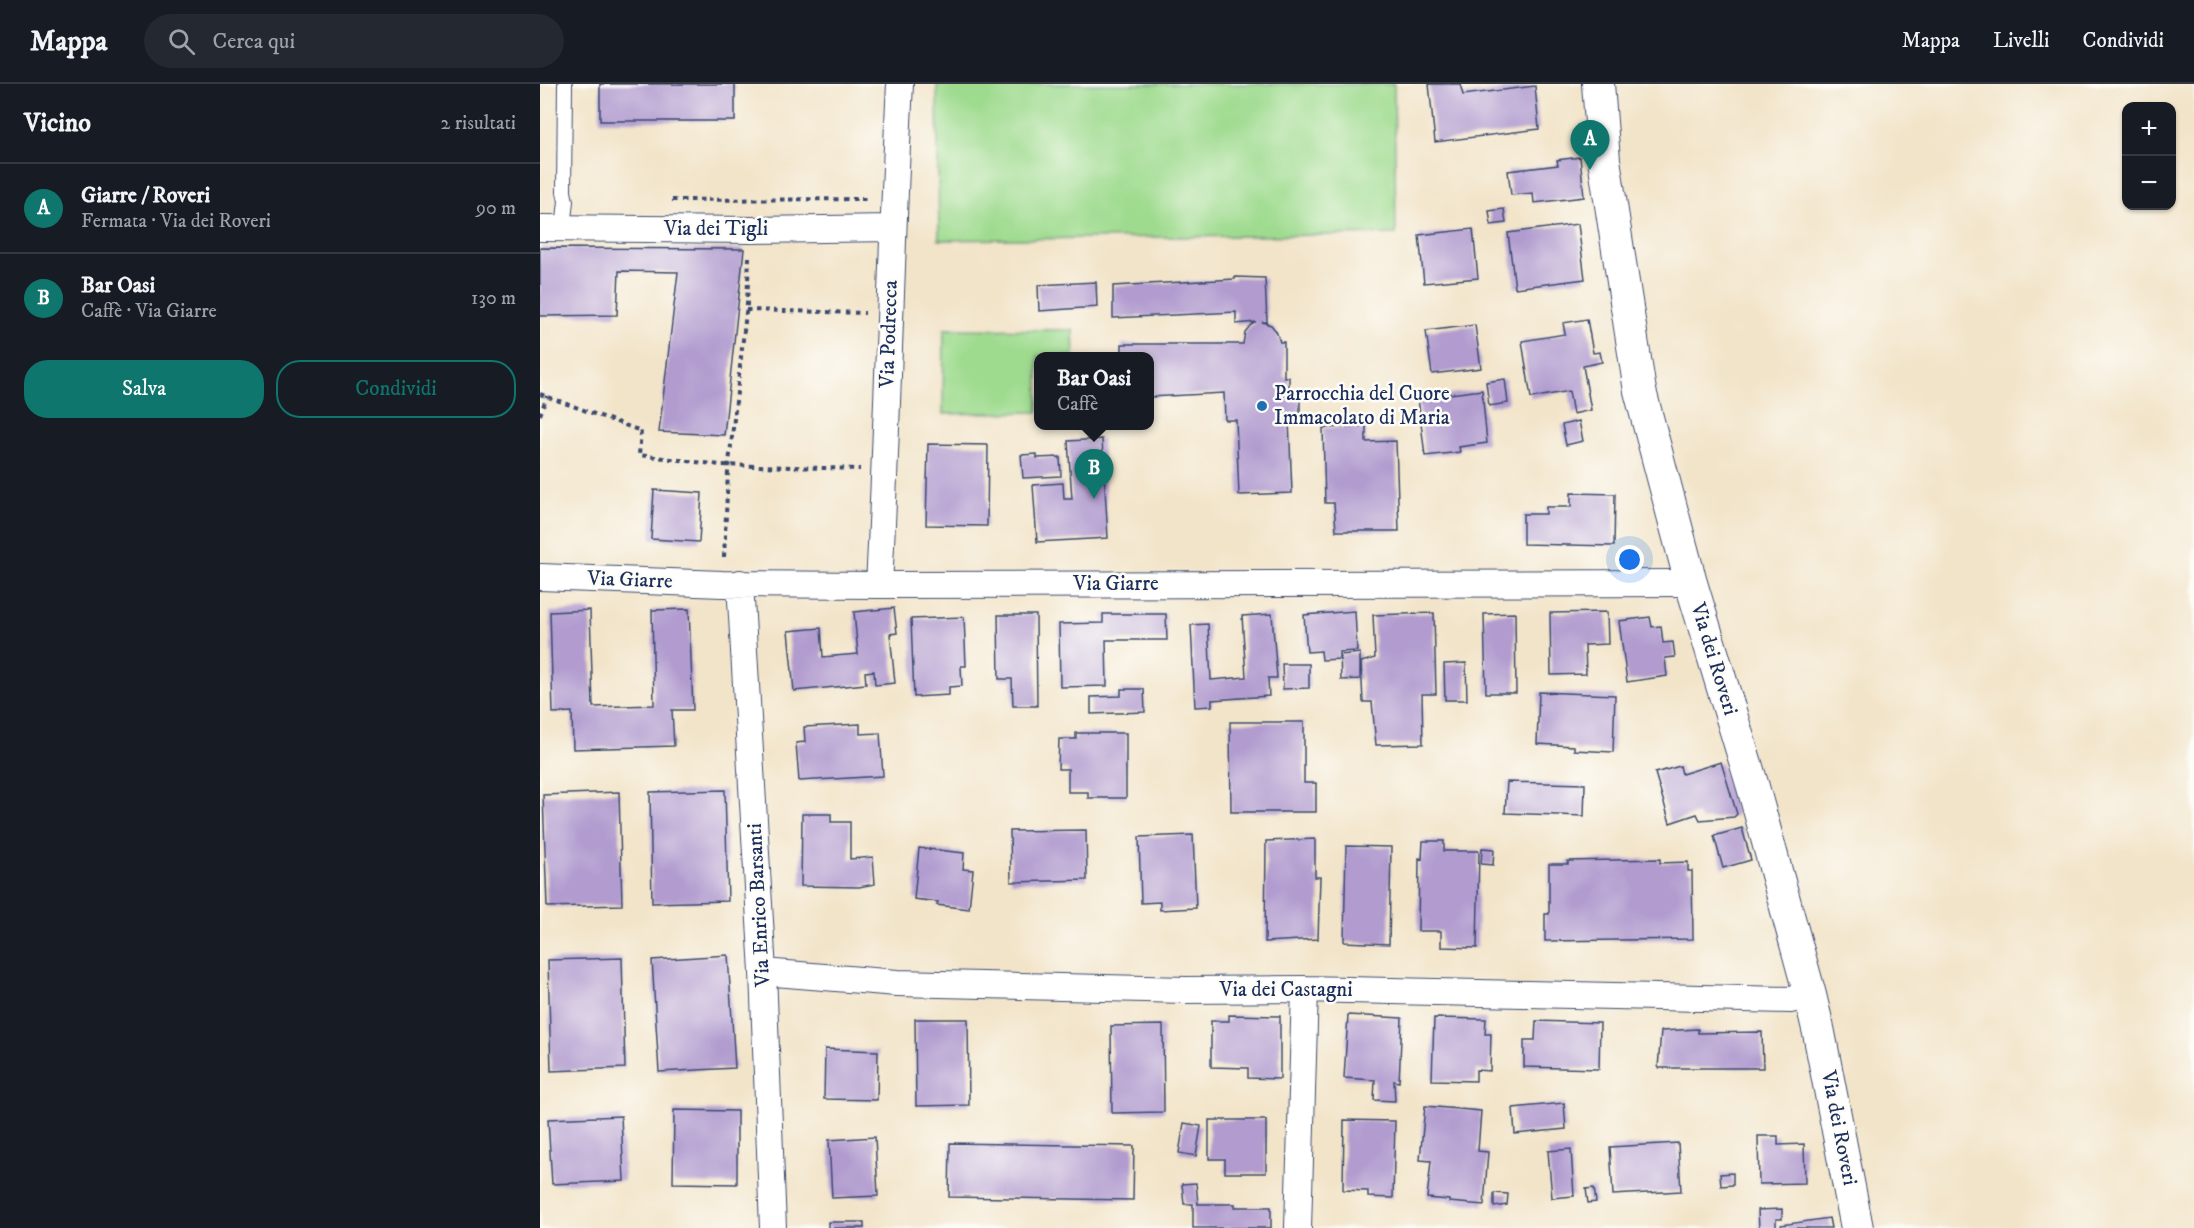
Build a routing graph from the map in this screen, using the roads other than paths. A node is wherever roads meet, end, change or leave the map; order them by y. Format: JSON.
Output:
{"nodes":[{"id":1,"x":565,"y":84,"type":"edge"},
{"id":2,"x":900,"y":84,"type":"edge"},
{"id":3,"x":1598,"y":84,"type":"edge"},
{"id":4,"x":552,"y":228,"type":"edge"},
{"id":5,"x":892,"y":228,"type":"junction"},
{"id":6,"x":540,"y":577,"type":"edge"},
{"id":7,"x":740,"y":583,"type":"junction"},
{"id":8,"x":1691,"y":583,"type":"junction"},
{"id":9,"x":879,"y":585,"type":"junction"},
{"id":10,"x":763,"y":972,"type":"junction"},
{"id":11,"x":1305,"y":989,"type":"junction"},
{"id":12,"x":1810,"y":995,"type":"junction"},
{"id":13,"x":773,"y":1228,"type":"edge"},
{"id":14,"x":1298,"y":1228,"type":"edge"},
{"id":15,"x":1857,"y":1228,"type":"edge"}],
"edges":[{"from":1,"to":4,"type":"lane"},
{"from":2,"to":5,"type":"street","name":"Via Podrecca"},
{"from":3,"to":8,"type":"street","name":"Via dei Roveri"},
{"from":4,"to":5,"type":"street","name":"Via dei Tigli"},
{"from":5,"to":9,"type":"street","name":"Via Podrecca"},
{"from":6,"to":7,"type":"street","name":"Via Giarre"},
{"from":7,"to":9,"type":"street","name":"Via Giarre"},
{"from":7,"to":10,"type":"street","name":"Via Enrico Barsanti"},
{"from":8,"to":9,"type":"street","name":"Via Giarre"},
{"from":8,"to":12,"type":"street","name":"Via dei Roveri"},
{"from":10,"to":11,"type":"street","name":"Via dei Castagni"},
{"from":10,"to":13,"type":"street","name":"Via Enrico Barsanti"},
{"from":11,"to":12,"type":"street","name":"Via dei Castagni"},
{"from":11,"to":14,"type":"street"},
{"from":12,"to":15,"type":"street","name":"Via dei Roveri"}]}
